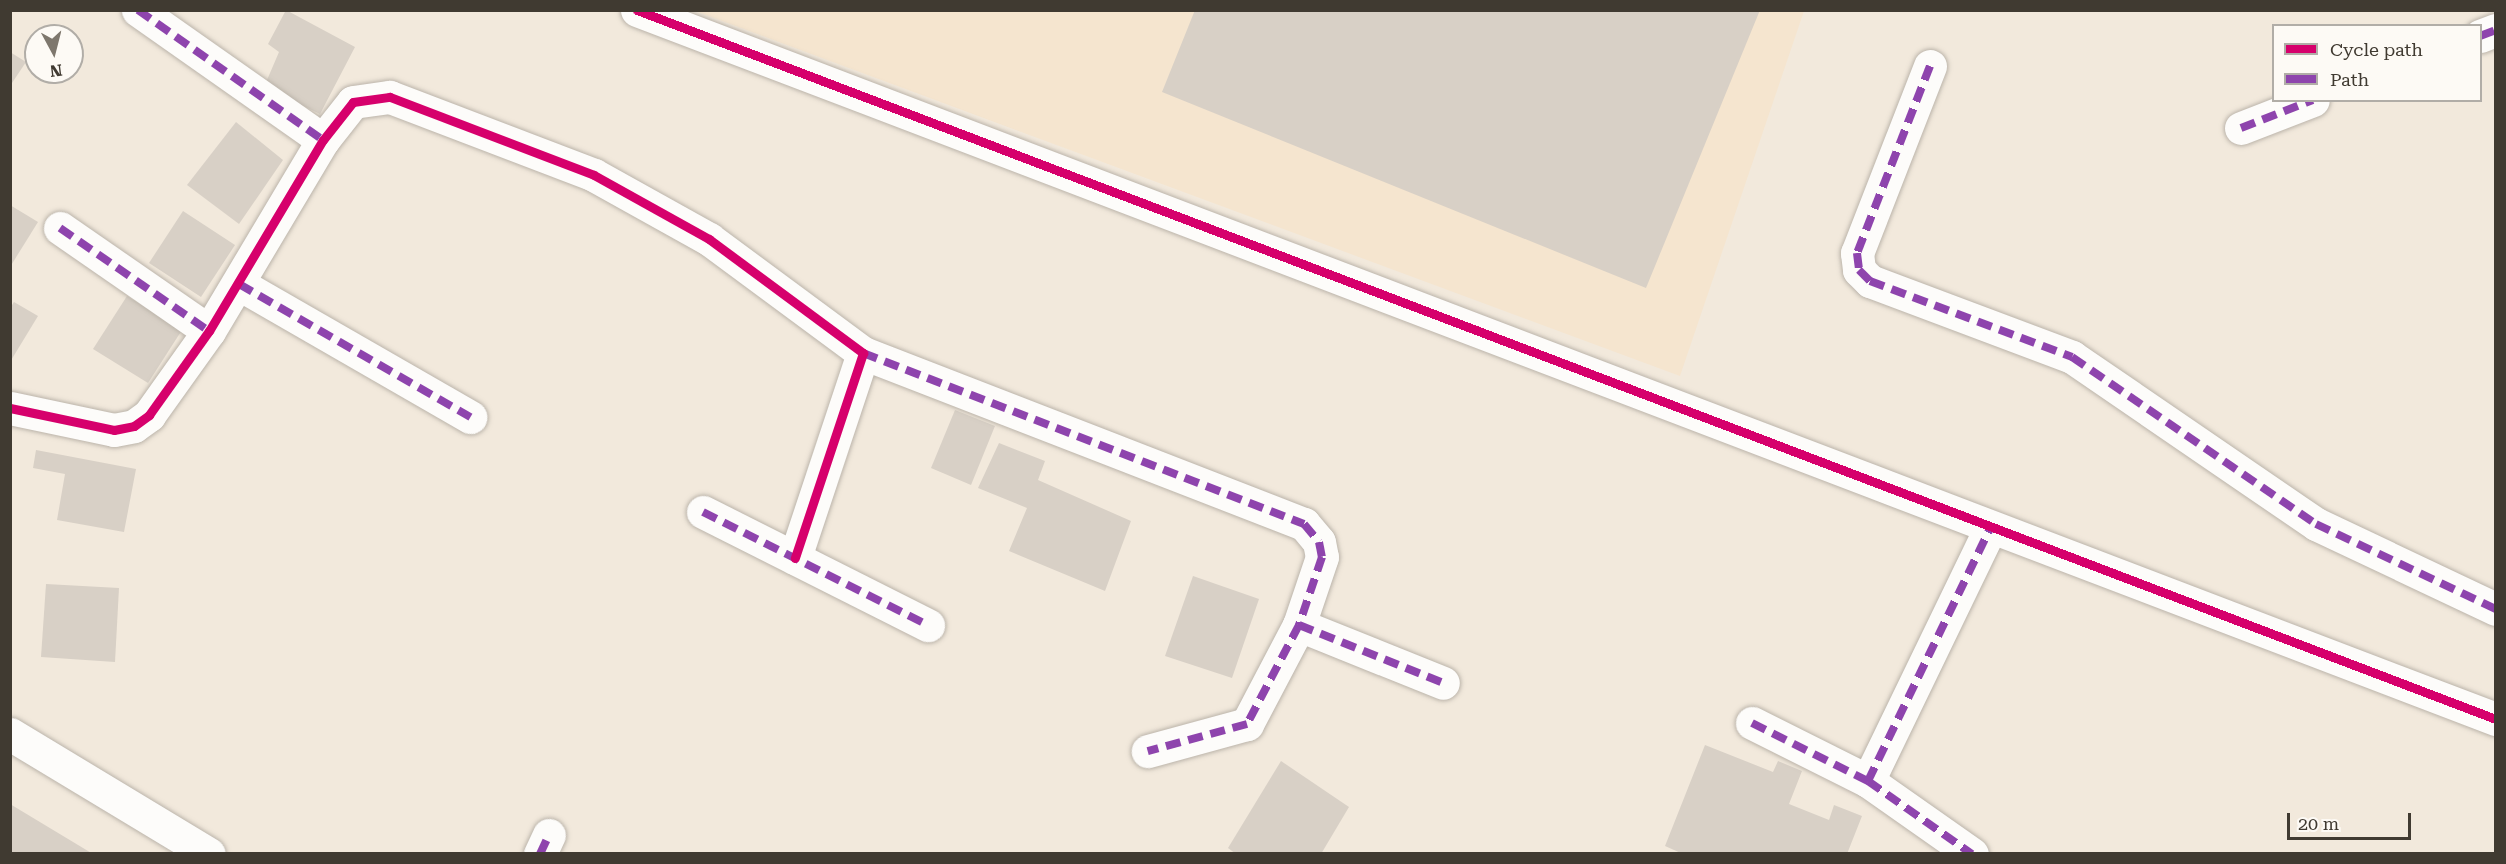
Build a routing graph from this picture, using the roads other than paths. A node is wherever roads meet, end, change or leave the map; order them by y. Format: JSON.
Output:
{"nodes":[{"id":1,"x":138,"y":10,"type":"edge"},
{"id":2,"x":638,"y":10,"type":"edge"},
{"id":3,"x":2496,"y":30,"type":"edge"},
{"id":4,"x":2482,"y":36,"type":"edge"},
{"id":5,"x":1930,"y":66,"type":"dead end"},
{"id":6,"x":2308,"y":102,"type":"edge"},
{"id":7,"x":2241,"y":129,"type":"dead end"},
{"id":8,"x":323,"y":140,"type":"junction"},
{"id":9,"x":60,"y":228,"type":"dead end"},
{"id":10,"x":239,"y":284,"type":"junction"},
{"id":11,"x":209,"y":331,"type":"junction"},
{"id":12,"x":863,"y":353,"type":"junction"},
{"id":13,"x":10,"y":408,"type":"edge"},
{"id":14,"x":470,"y":417,"type":"dead end"},
{"id":15,"x":703,"y":512,"type":"dead end"},
{"id":16,"x":1991,"y":527,"type":"junction"},
{"id":17,"x":795,"y":558,"type":"junction"},
{"id":18,"x":2496,"y":609,"type":"edge"},
{"id":19,"x":928,"y":625,"type":"dead end"},
{"id":20,"x":1299,"y":625,"type":"junction"},
{"id":21,"x":1443,"y":683,"type":"dead end"},
{"id":22,"x":2496,"y":719,"type":"edge"},
{"id":23,"x":1752,"y":723,"type":"dead end"},
{"id":24,"x":10,"y":734,"type":"edge"},
{"id":25,"x":1148,"y":751,"type":"dead end"},
{"id":26,"x":1868,"y":781,"type":"junction"},
{"id":27,"x":209,"y":854,"type":"edge"},
{"id":28,"x":1972,"y":854,"type":"edge"}],
"edges":[{"from":1,"to":8,"type":"street"},
{"from":2,"to":16,"type":"street"},
{"from":3,"to":4,"type":"street"},
{"from":5,"to":18,"type":"street"},
{"from":6,"to":7,"type":"street"},
{"from":8,"to":10,"type":"street"},
{"from":8,"to":12,"type":"street"},
{"from":9,"to":11,"type":"street"},
{"from":10,"to":11,"type":"street"},
{"from":10,"to":14,"type":"street"},
{"from":11,"to":13,"type":"street"},
{"from":12,"to":17,"type":"street"},
{"from":12,"to":20,"type":"street"},
{"from":15,"to":17,"type":"street"},
{"from":16,"to":22,"type":"street"},
{"from":16,"to":26,"type":"street"},
{"from":17,"to":19,"type":"street"},
{"from":20,"to":21,"type":"street"},
{"from":20,"to":25,"type":"street"},
{"from":23,"to":26,"type":"street"},
{"from":24,"to":27,"type":"street"},
{"from":26,"to":28,"type":"street"}]}
